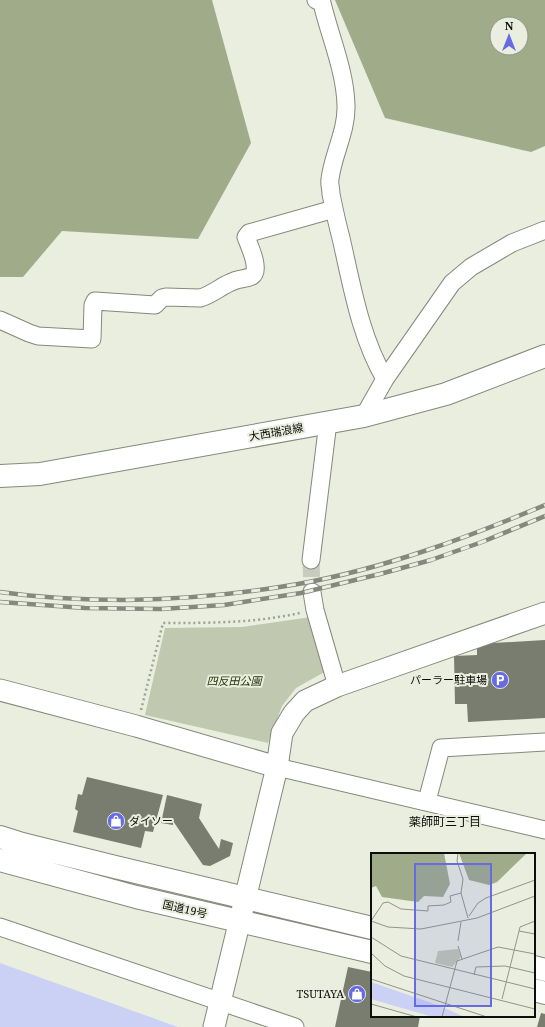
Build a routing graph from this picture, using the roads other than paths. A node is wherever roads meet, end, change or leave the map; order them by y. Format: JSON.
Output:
{"nodes":[{"id":1,"x":316,"y":0,"type":"edge"},
{"id":2,"x":334,"y":210,"type":"junction"},
{"id":3,"x":545,"y":230,"type":"edge"},
{"id":4,"x":0,"y":320,"type":"edge"},
{"id":5,"x":545,"y":356,"type":"edge"},
{"id":6,"x":385,"y":378,"type":"junction"},
{"id":7,"x":364,"y":416,"type":"junction"},
{"id":8,"x":328,"y":422,"type":"junction"},
{"id":9,"x":0,"y":476,"type":"edge"},
{"id":10,"x":312,"y":560,"type":"tunnel mouth"},
{"id":11,"x":312,"y":592,"type":"tunnel mouth"},
{"id":12,"x":545,"y":613,"type":"edge"},
{"id":13,"x":337,"y":686,"type":"junction"},
{"id":14,"x":0,"y":690,"type":"edge"},
{"id":15,"x":545,"y":742,"type":"edge"},
{"id":16,"x":277,"y":766,"type":"junction"},
{"id":17,"x":427,"y":801,"type":"junction"},
{"id":18,"x":545,"y":830,"type":"edge"},
{"id":19,"x":0,"y":837,"type":"edge"},
{"id":20,"x":0,"y":860,"type":"edge"},
{"id":21,"x":245,"y":898,"type":"junction"},
{"id":22,"x":240,"y":921,"type":"junction"},
{"id":23,"x":0,"y":927,"type":"edge"},
{"id":24,"x":371,"y":928,"type":"edge"},
{"id":25,"x":371,"y":952,"type":"edge"},
{"id":26,"x":535,"y":967,"type":"edge"},
{"id":27,"x":545,"y":970,"type":"edge"},
{"id":28,"x":535,"y":990,"type":"edge"},
{"id":29,"x":545,"y":993,"type":"edge"},
{"id":30,"x":220,"y":1004,"type":"junction"},
{"id":31,"x":214,"y":1027,"type":"edge"},
{"id":32,"x":295,"y":1027,"type":"edge"}],
"edges":[{"from":1,"to":2,"type":"street"},
{"from":2,"to":4,"type":"street"},
{"from":2,"to":6,"type":"street"},
{"from":3,"to":6,"type":"street"},
{"from":5,"to":7,"type":"main road","name":"大西瑞浪線"},
{"from":6,"to":7,"type":"street"},
{"from":7,"to":8,"type":"main road","name":"大西瑞浪線"},
{"from":8,"to":9,"type":"main road","name":"大西瑞浪線"},
{"from":8,"to":10,"type":"street"},
{"from":11,"to":13,"type":"street"},
{"from":12,"to":13,"type":"street"},
{"from":13,"to":16,"type":"street"},
{"from":14,"to":16,"type":"street"},
{"from":15,"to":17,"type":"street"},
{"from":16,"to":17,"type":"street"},
{"from":16,"to":21,"type":"street"},
{"from":17,"to":18,"type":"street"},
{"from":19,"to":21,"type":"main road"},
{"from":20,"to":22,"type":"main road","name":"国道19号"},
{"from":21,"to":22,"type":"street"},
{"from":21,"to":24,"type":"main road"},
{"from":22,"to":25,"type":"main road","name":"国道19号"},
{"from":22,"to":30,"type":"street"},
{"from":23,"to":30,"type":"street"},
{"from":26,"to":27,"type":"main road"},
{"from":28,"to":29,"type":"main road"},
{"from":30,"to":31,"type":"street"},
{"from":30,"to":32,"type":"street"}]}
